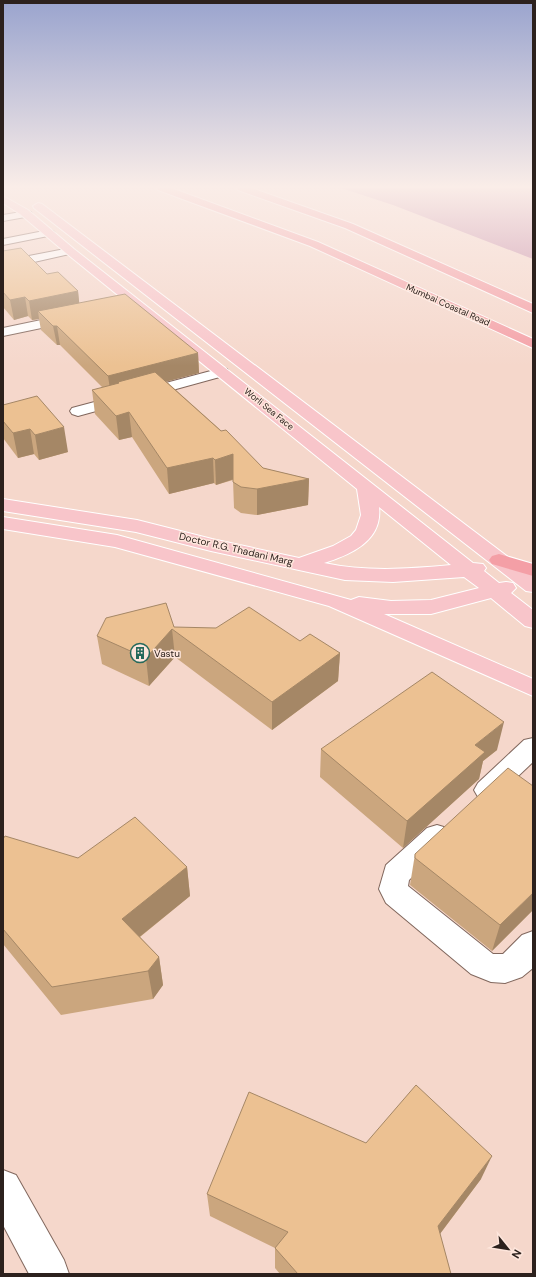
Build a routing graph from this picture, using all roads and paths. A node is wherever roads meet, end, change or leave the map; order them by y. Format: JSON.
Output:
{"nodes":[{"id":1,"x":66,"y":248,"type":"edge"},
{"id":2,"x":93,"y":248,"type":"edge"},
{"id":3,"x":322,"y":248,"type":"edge"},
{"id":4,"x":397,"y":248,"type":"edge"},
{"id":5,"x":3,"y":251,"type":"edge"},
{"id":6,"x":70,"y":251,"type":"junction"},
{"id":7,"x":16,"y":263,"type":"junction"},
{"id":8,"x":3,"y":265,"type":"edge"},
{"id":9,"x":137,"y":304,"type":"junction"},
{"id":10,"x":117,"y":308,"type":"edge"},
{"id":11,"x":533,"y":309,"type":"edge"},
{"id":12,"x":81,"y":316,"type":"edge"},
{"id":13,"x":3,"y":332,"type":"edge"},
{"id":14,"x":533,"y":344,"type":"edge"},
{"id":15,"x":222,"y":372,"type":"junction"},
{"id":16,"x":78,"y":411,"type":"dead end"},
{"id":17,"x":365,"y":486,"type":"junction"},
{"id":18,"x":3,"y":505,"type":"edge"},
{"id":19,"x":54,"y":512,"type":"junction"},
{"id":20,"x":3,"y":523,"type":"edge"},
{"id":21,"x":41,"y":529,"type":"junction"},
{"id":22,"x":499,"y":560,"type":"junction"},
{"id":23,"x":301,"y":564,"type":"junction"},
{"id":24,"x":470,"y":570,"type":"junction"},
{"id":25,"x":531,"y":579,"type":"edge"},
{"id":26,"x":497,"y":592,"type":"junction"},
{"id":27,"x":336,"y":601,"type":"junction"},
{"id":28,"x":533,"y":621,"type":"edge"},
{"id":29,"x":533,"y":688,"type":"edge"},
{"id":30,"x":533,"y":748,"type":"edge"},
{"id":31,"x":533,"y":945,"type":"edge"},
{"id":32,"x":3,"y":1188,"type":"edge"},
{"id":33,"x":50,"y":1274,"type":"edge"}],
"edges":[{"from":1,"to":6,"type":"main road","name":"Worli Sea Face"},
{"from":2,"to":22,"type":"main road","name":"Worli Sea Face"},
{"from":3,"to":14,"type":"highway","name":"Mumbai Coastal Road"},
{"from":4,"to":11,"type":"highway"},
{"from":5,"to":7,"type":"street"},
{"from":6,"to":7,"type":"street"},
{"from":6,"to":9,"type":"main road","name":"Worli Sea Face"},
{"from":7,"to":8,"type":"street"},
{"from":9,"to":10,"type":"street"},
{"from":9,"to":15,"type":"main road","name":"Worli Sea Face"},
{"from":12,"to":13,"type":"street"},
{"from":15,"to":16,"type":"street"},
{"from":15,"to":17,"type":"main road","name":"Worli Sea Face"},
{"from":17,"to":23,"type":"main road"},
{"from":17,"to":24,"type":"main road","name":"Worli Sea Face"},
{"from":18,"to":19,"type":"main road","name":"Doctor R.G. Thadani Marg"},
{"from":19,"to":21,"type":"main road"},
{"from":19,"to":23,"type":"main road","name":"Doctor R.G. Thadani Marg"},
{"from":20,"to":21,"type":"main road"},
{"from":21,"to":27,"type":"main road"},
{"from":22,"to":24,"type":"main road","name":"Doctor R.G. Thadani Marg"},
{"from":22,"to":25,"type":"main road","name":"Worli Sea Face"},
{"from":23,"to":24,"type":"main road","name":"Doctor R.G. Thadani Marg"},
{"from":24,"to":26,"type":"main road","name":"Worli Sea Face"},
{"from":25,"to":26,"type":"main road"},
{"from":26,"to":27,"type":"main road"},
{"from":26,"to":28,"type":"main road","name":"Worli Sea Face"},
{"from":27,"to":29,"type":"main road"},
{"from":30,"to":31,"type":"street"},
{"from":32,"to":33,"type":"street"}]}
